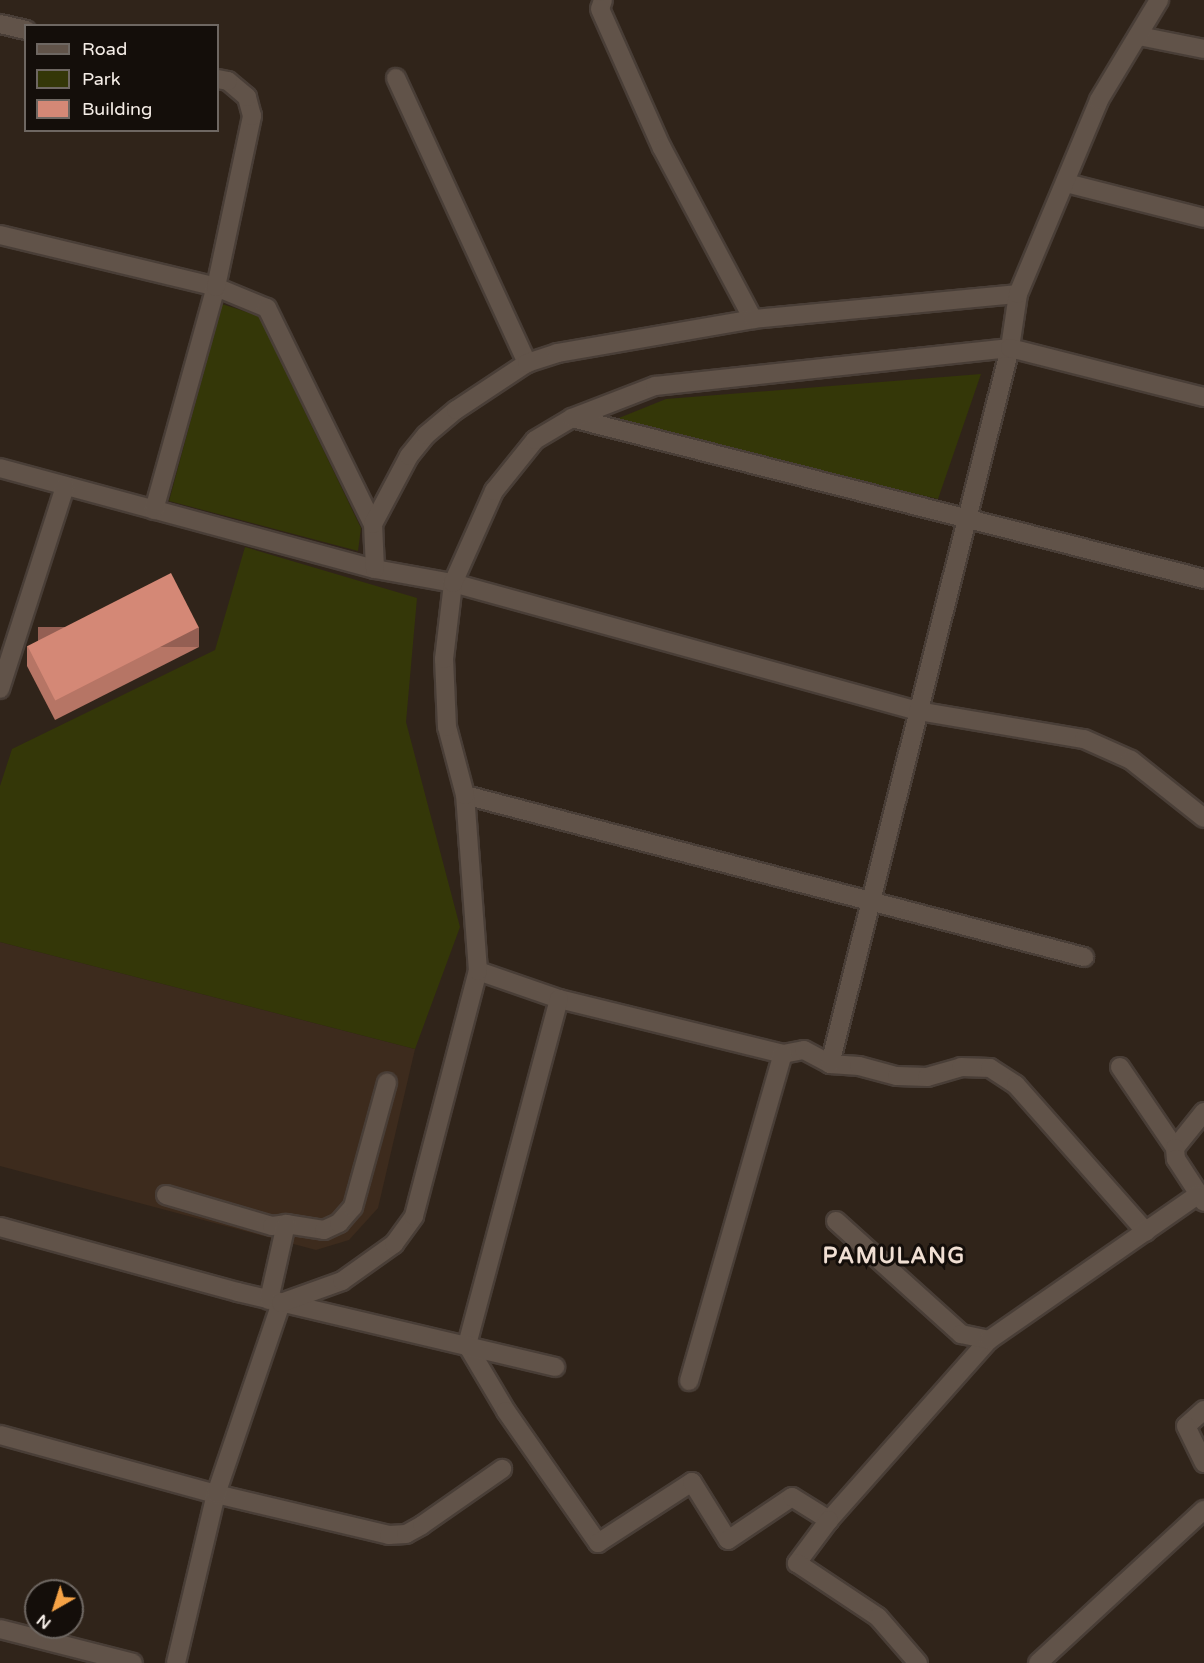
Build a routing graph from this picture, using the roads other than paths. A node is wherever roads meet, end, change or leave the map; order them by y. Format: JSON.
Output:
{"nodes":[{"id":1,"x":603,"y":0,"type":"edge"},
{"id":2,"x":1159,"y":0,"type":"edge"},
{"id":3,"x":0,"y":24,"type":"edge"},
{"id":4,"x":24,"y":30,"type":"edge"},
{"id":5,"x":1139,"y":36,"type":"junction"},
{"id":6,"x":1204,"y":49,"type":"edge"},
{"id":7,"x":396,"y":78,"type":"dead end"},
{"id":8,"x":219,"y":79,"type":"edge"},
{"id":9,"x":1066,"y":183,"type":"junction"},
{"id":10,"x":1204,"y":218,"type":"edge"},
{"id":11,"x":0,"y":235,"type":"edge"},
{"id":12,"x":216,"y":287,"type":"junction"},
{"id":13,"x":1018,"y":294,"type":"junction"},
{"id":14,"x":753,"y":319,"type":"junction"},
{"id":15,"x":1010,"y":348,"type":"junction"},
{"id":16,"x":527,"y":363,"type":"junction"},
{"id":17,"x":1204,"y":397,"type":"edge"},
{"id":18,"x":573,"y":418,"type":"junction"},
{"id":19,"x":0,"y":468,"type":"edge"},
{"id":20,"x":65,"y":486,"type":"junction"},
{"id":21,"x":154,"y":510,"type":"junction"},
{"id":22,"x":964,"y":517,"type":"junction"},
{"id":23,"x":374,"y":525,"type":"junction"},
{"id":24,"x":375,"y":568,"type":"junction"},
{"id":25,"x":1204,"y":579,"type":"edge"},
{"id":26,"x":453,"y":583,"type":"junction"},
{"id":27,"x":1,"y":677,"type":"edge"},
{"id":28,"x":918,"y":711,"type":"junction"},
{"id":29,"x":465,"y":795,"type":"junction"},
{"id":30,"x":1204,"y":818,"type":"edge"},
{"id":31,"x":871,"y":901,"type":"junction"},
{"id":32,"x":1084,"y":957,"type":"dead end"},
{"id":33,"x":478,"y":971,"type":"junction"},
{"id":34,"x":559,"y":999,"type":"junction"},
{"id":35,"x":783,"y":1054,"type":"junction"},
{"id":36,"x":830,"y":1064,"type":"junction"},
{"id":37,"x":1120,"y":1067,"type":"dead end"},
{"id":38,"x":387,"y":1083,"type":"dead end"},
{"id":39,"x":1204,"y":1112,"type":"edge"},
{"id":40,"x":1175,"y":1148,"type":"junction"},
{"id":41,"x":166,"y":1195,"type":"dead end"},
{"id":42,"x":1201,"y":1198,"type":"edge"},
{"id":43,"x":836,"y":1221,"type":"dead end"},
{"id":44,"x":286,"y":1224,"type":"junction"},
{"id":45,"x":0,"y":1227,"type":"edge"},
{"id":46,"x":1146,"y":1232,"type":"junction"},
{"id":47,"x":275,"y":1301,"type":"junction"},
{"id":48,"x":989,"y":1340,"type":"junction"},
{"id":49,"x":466,"y":1345,"type":"junction"},
{"id":50,"x":555,"y":1367,"type":"dead end"},
{"id":51,"x":689,"y":1381,"type":"dead end"},
{"id":52,"x":1204,"y":1410,"type":"edge"},
{"id":53,"x":0,"y":1435,"type":"edge"},
{"id":54,"x":1204,"y":1463,"type":"edge"},
{"id":55,"x":502,"y":1469,"type":"dead end"},
{"id":56,"x":216,"y":1494,"type":"junction"},
{"id":57,"x":1204,"y":1510,"type":"edge"},
{"id":58,"x":829,"y":1520,"type":"junction"},
{"id":59,"x":0,"y":1629,"type":"edge"},
{"id":60,"x":133,"y":1663,"type":"edge"},
{"id":61,"x":176,"y":1663,"type":"edge"},
{"id":62,"x":918,"y":1663,"type":"edge"},
{"id":63,"x":1038,"y":1663,"type":"edge"}],
"edges":[{"from":1,"to":14,"type":"street"},
{"from":2,"to":5,"type":"street"},
{"from":3,"to":4,"type":"street"},
{"from":5,"to":6,"type":"street"},
{"from":5,"to":9,"type":"street"},
{"from":7,"to":16,"type":"street"},
{"from":8,"to":12,"type":"street"},
{"from":9,"to":10,"type":"street"},
{"from":9,"to":13,"type":"street"},
{"from":11,"to":12,"type":"street"},
{"from":12,"to":21,"type":"street"},
{"from":12,"to":23,"type":"street"},
{"from":13,"to":14,"type":"street"},
{"from":13,"to":15,"type":"street"},
{"from":14,"to":16,"type":"street"},
{"from":15,"to":17,"type":"street"},
{"from":15,"to":18,"type":"street"},
{"from":15,"to":22,"type":"street"},
{"from":16,"to":23,"type":"street"},
{"from":18,"to":22,"type":"street"},
{"from":18,"to":26,"type":"street"},
{"from":19,"to":20,"type":"street"},
{"from":20,"to":21,"type":"street"},
{"from":20,"to":27,"type":"street"},
{"from":21,"to":24,"type":"street"},
{"from":22,"to":25,"type":"street"},
{"from":22,"to":28,"type":"street"},
{"from":23,"to":24,"type":"street"},
{"from":24,"to":26,"type":"street"},
{"from":26,"to":28,"type":"street"},
{"from":26,"to":29,"type":"street"},
{"from":28,"to":30,"type":"street"},
{"from":28,"to":31,"type":"street"},
{"from":29,"to":31,"type":"street"},
{"from":29,"to":33,"type":"street"},
{"from":31,"to":32,"type":"street"},
{"from":31,"to":36,"type":"street"},
{"from":33,"to":34,"type":"street"},
{"from":33,"to":47,"type":"street"},
{"from":34,"to":35,"type":"street"},
{"from":34,"to":49,"type":"street"},
{"from":35,"to":36,"type":"street"},
{"from":35,"to":51,"type":"street"},
{"from":36,"to":46,"type":"street"},
{"from":37,"to":40,"type":"street"},
{"from":38,"to":44,"type":"street"},
{"from":39,"to":40,"type":"street"},
{"from":40,"to":42,"type":"street"},
{"from":41,"to":44,"type":"street"},
{"from":42,"to":46,"type":"street"},
{"from":43,"to":48,"type":"street"},
{"from":44,"to":47,"type":"street"},
{"from":45,"to":47,"type":"street"},
{"from":46,"to":48,"type":"street"},
{"from":47,"to":49,"type":"street"},
{"from":47,"to":56,"type":"street"},
{"from":48,"to":58,"type":"street"},
{"from":49,"to":50,"type":"street"},
{"from":49,"to":58,"type":"street"},
{"from":52,"to":54,"type":"street"},
{"from":53,"to":56,"type":"street"},
{"from":55,"to":56,"type":"street"},
{"from":56,"to":61,"type":"street"},
{"from":57,"to":63,"type":"street"},
{"from":58,"to":62,"type":"street"},
{"from":59,"to":60,"type":"street"}]}
